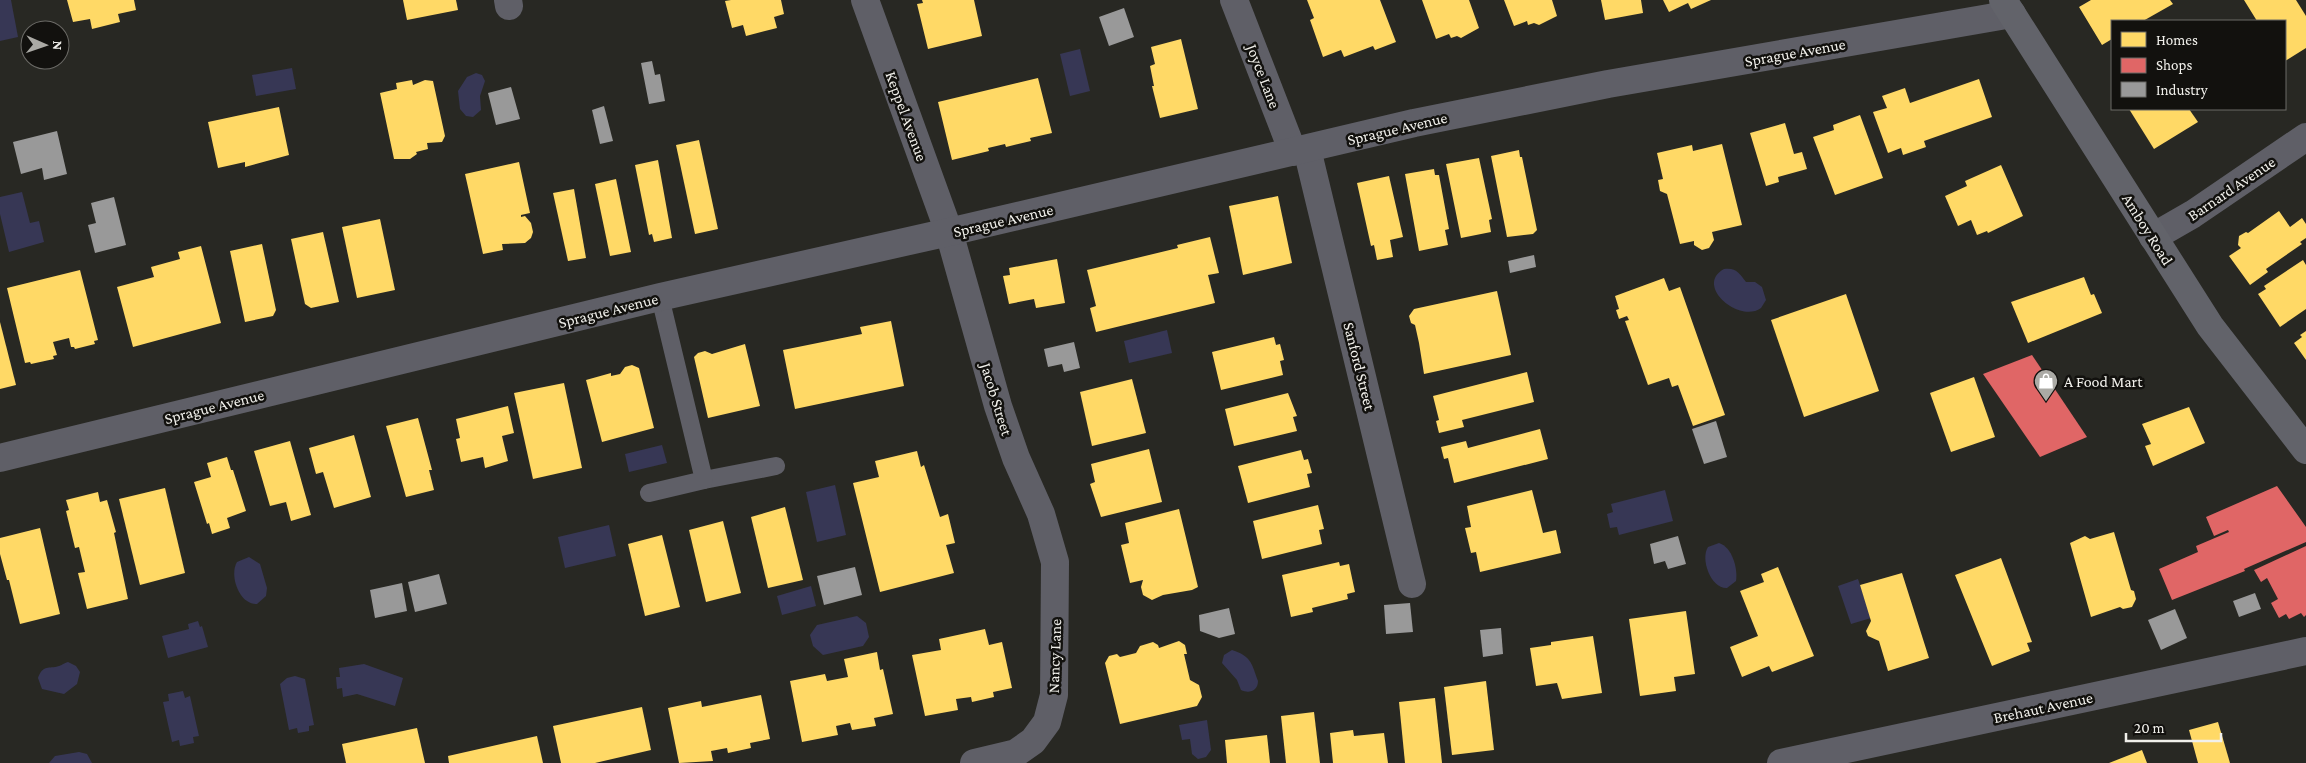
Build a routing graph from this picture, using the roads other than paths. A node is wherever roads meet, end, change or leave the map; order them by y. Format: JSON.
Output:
{"nodes":[{"id":1,"x":865,"y":0,"type":"edge"},
{"id":2,"x":1234,"y":0,"type":"edge"},
{"id":3,"x":2008,"y":7,"type":"edge"},
{"id":4,"x":2306,"y":137,"type":"edge"},
{"id":5,"x":1300,"y":150,"type":"junction"},
{"id":6,"x":949,"y":232,"type":"junction"},
{"id":7,"x":2153,"y":237,"type":"junction"},
{"id":8,"x":660,"y":297,"type":"junction"},
{"id":9,"x":2306,"y":450,"type":"edge"},
{"id":10,"x":0,"y":458,"type":"edge"},
{"id":11,"x":776,"y":466,"type":"dead end"},
{"id":12,"x":704,"y":480,"type":"junction"},
{"id":13,"x":649,"y":493,"type":"dead end"},
{"id":14,"x":1055,"y":562,"type":"joint"},
{"id":15,"x":1412,"y":584,"type":"dead end"},
{"id":16,"x":2306,"y":651,"type":"edge"},
{"id":17,"x":974,"y":763,"type":"edge"},
{"id":18,"x":1781,"y":763,"type":"edge"}],
"edges":[{"from":1,"to":6,"type":"street","name":"Keppel Avenue"},
{"from":2,"to":5,"type":"street","name":"Joyce Lane"},
{"from":3,"to":5,"type":"street","name":"Sprague Avenue"},
{"from":3,"to":7,"type":"main road","name":"Amboy Road"},
{"from":4,"to":7,"type":"street","name":"Barnard Avenue"},
{"from":5,"to":6,"type":"street","name":"Sprague Avenue"},
{"from":5,"to":15,"type":"street","name":"Sanford Street"},
{"from":6,"to":8,"type":"street","name":"Sprague Avenue"},
{"from":6,"to":14,"type":"street","name":"Jacob Street"},
{"from":7,"to":9,"type":"main road","name":"Amboy Road"},
{"from":8,"to":10,"type":"street","name":"Sprague Avenue"},
{"from":8,"to":12,"type":"lane"},
{"from":11,"to":12,"type":"lane"},
{"from":12,"to":13,"type":"lane"},
{"from":14,"to":17,"type":"street","name":"Nancy Lane"},
{"from":16,"to":18,"type":"street","name":"Brehaut Avenue"}]}
